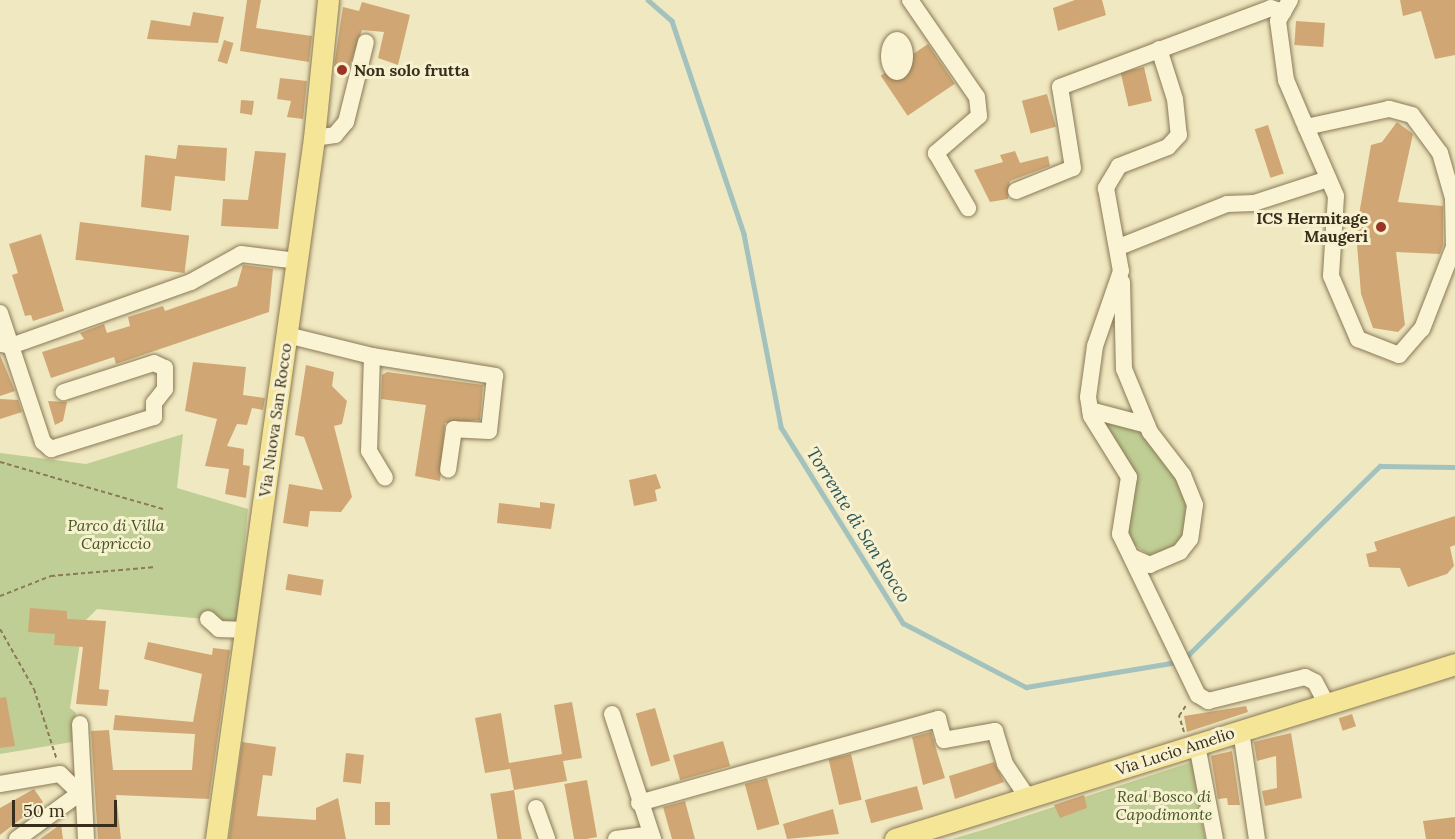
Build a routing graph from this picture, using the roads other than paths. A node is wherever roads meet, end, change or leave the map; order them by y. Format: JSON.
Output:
{"nodes":[{"id":1,"x":328,"y":0,"type":"edge"},
{"id":2,"x":910,"y":0,"type":"edge"},
{"id":3,"x":1286,"y":6,"type":"edge"},
{"id":4,"x":366,"y":42,"type":"dead end"},
{"id":5,"x":1159,"y":49,"type":"junction"},
{"id":6,"x":1306,"y":127,"type":"junction"},
{"id":7,"x":314,"y":138,"type":"junction"},
{"id":8,"x":1447,"y":150,"type":"edge"},
{"id":9,"x":1329,"y":178,"type":"junction"},
{"id":10,"x":1016,"y":191,"type":"dead end"},
{"id":11,"x":968,"y":208,"type":"dead end"},
{"id":12,"x":1119,"y":247,"type":"junction"},
{"id":13,"x":297,"y":261,"type":"junction"},
{"id":14,"x":1121,"y":271,"type":"junction"},
{"id":15,"x":0,"y":313,"type":"edge"},
{"id":16,"x":287,"y":335,"type":"junction"},
{"id":17,"x":5,"y":345,"type":"edge"},
{"id":18,"x":372,"y":356,"type":"junction"},
{"id":19,"x":64,"y":392,"type":"dead end"},
{"id":20,"x":1090,"y":410,"type":"junction"},
{"id":21,"x":1147,"y":425,"type":"junction"},
{"id":22,"x":448,"y":470,"type":"dead end"},
{"id":23,"x":385,"y":478,"type":"dead end"},
{"id":24,"x":1170,"y":557,"type":"junction"},
{"id":25,"x":1134,"y":558,"type":"junction"},
{"id":26,"x":1154,"y":594,"type":"junction"},
{"id":27,"x":208,"y":619,"type":"dead end"},
{"id":28,"x":246,"y":630,"type":"junction"},
{"id":29,"x":1455,"y":664,"type":"edge"},
{"id":30,"x":1326,"y":703,"type":"junction"},
{"id":31,"x":612,"y":714,"type":"dead end"},
{"id":32,"x":80,"y":724,"type":"dead end"},
{"id":33,"x":1241,"y":730,"type":"junction"},
{"id":34,"x":1191,"y":741,"type":"junction"},
{"id":35,"x":0,"y":784,"type":"edge"},
{"id":36,"x":80,"y":793,"type":"junction"},
{"id":37,"x":1028,"y":798,"type":"junction"},
{"id":38,"x":639,"y":803,"type":"junction"},
{"id":39,"x":536,"y":808,"type":"dead end"},
{"id":40,"x":652,"y":836,"type":"edge"},
{"id":41,"x":17,"y":839,"type":"edge"},
{"id":42,"x":86,"y":839,"type":"edge"},
{"id":43,"x":216,"y":839,"type":"edge"},
{"id":44,"x":547,"y":839,"type":"edge"},
{"id":45,"x":616,"y":839,"type":"edge"},
{"id":46,"x":895,"y":839,"type":"edge"},
{"id":47,"x":1215,"y":839,"type":"edge"},
{"id":48,"x":1257,"y":839,"type":"edge"}],
"edges":[{"from":1,"to":7,"type":"main road","name":"Via Nuova San Rocco"},
{"from":2,"to":11,"type":"street"},
{"from":3,"to":5,"type":"street"},
{"from":3,"to":6,"type":"street"},
{"from":4,"to":7,"type":"street"},
{"from":5,"to":10,"type":"street"},
{"from":5,"to":12,"type":"street"},
{"from":6,"to":8,"type":"street"},
{"from":6,"to":9,"type":"street"},
{"from":7,"to":13,"type":"main road","name":"Via Nuova San Rocco"},
{"from":8,"to":9,"type":"street"},
{"from":9,"to":12,"type":"street"},
{"from":12,"to":14,"type":"street"},
{"from":13,"to":16,"type":"main road","name":"Via Nuova San Rocco"},
{"from":13,"to":17,"type":"street"},
{"from":14,"to":20,"type":"street"},
{"from":14,"to":21,"type":"street"},
{"from":15,"to":17,"type":"street"},
{"from":16,"to":18,"type":"street"},
{"from":16,"to":28,"type":"main road","name":"Via Nuova San Rocco"},
{"from":17,"to":19,"type":"street"},
{"from":18,"to":22,"type":"street"},
{"from":18,"to":23,"type":"street"},
{"from":20,"to":21,"type":"street"},
{"from":20,"to":25,"type":"street"},
{"from":21,"to":24,"type":"street"},
{"from":24,"to":25,"type":"street"},
{"from":24,"to":26,"type":"street"},
{"from":25,"to":26,"type":"street"},
{"from":26,"to":30,"type":"street"},
{"from":27,"to":28,"type":"street"},
{"from":28,"to":43,"type":"main road","name":"Via Nuova San Rocco"},
{"from":29,"to":30,"type":"main road","name":"Via Lucio Amelio"},
{"from":30,"to":33,"type":"main road","name":"Via Lucio Amelio"},
{"from":31,"to":38,"type":"street"},
{"from":32,"to":36,"type":"street"},
{"from":33,"to":34,"type":"main road","name":"Via Lucio Amelio"},
{"from":33,"to":48,"type":"street"},
{"from":34,"to":37,"type":"main road","name":"Via Lucio Amelio"},
{"from":34,"to":47,"type":"street"},
{"from":35,"to":36,"type":"street"},
{"from":36,"to":41,"type":"street"},
{"from":36,"to":42,"type":"street"},
{"from":37,"to":38,"type":"street"},
{"from":37,"to":46,"type":"main road","name":"Via Lucio Amelio"},
{"from":38,"to":40,"type":"street"},
{"from":39,"to":44,"type":"street"},
{"from":40,"to":45,"type":"street"}]}
